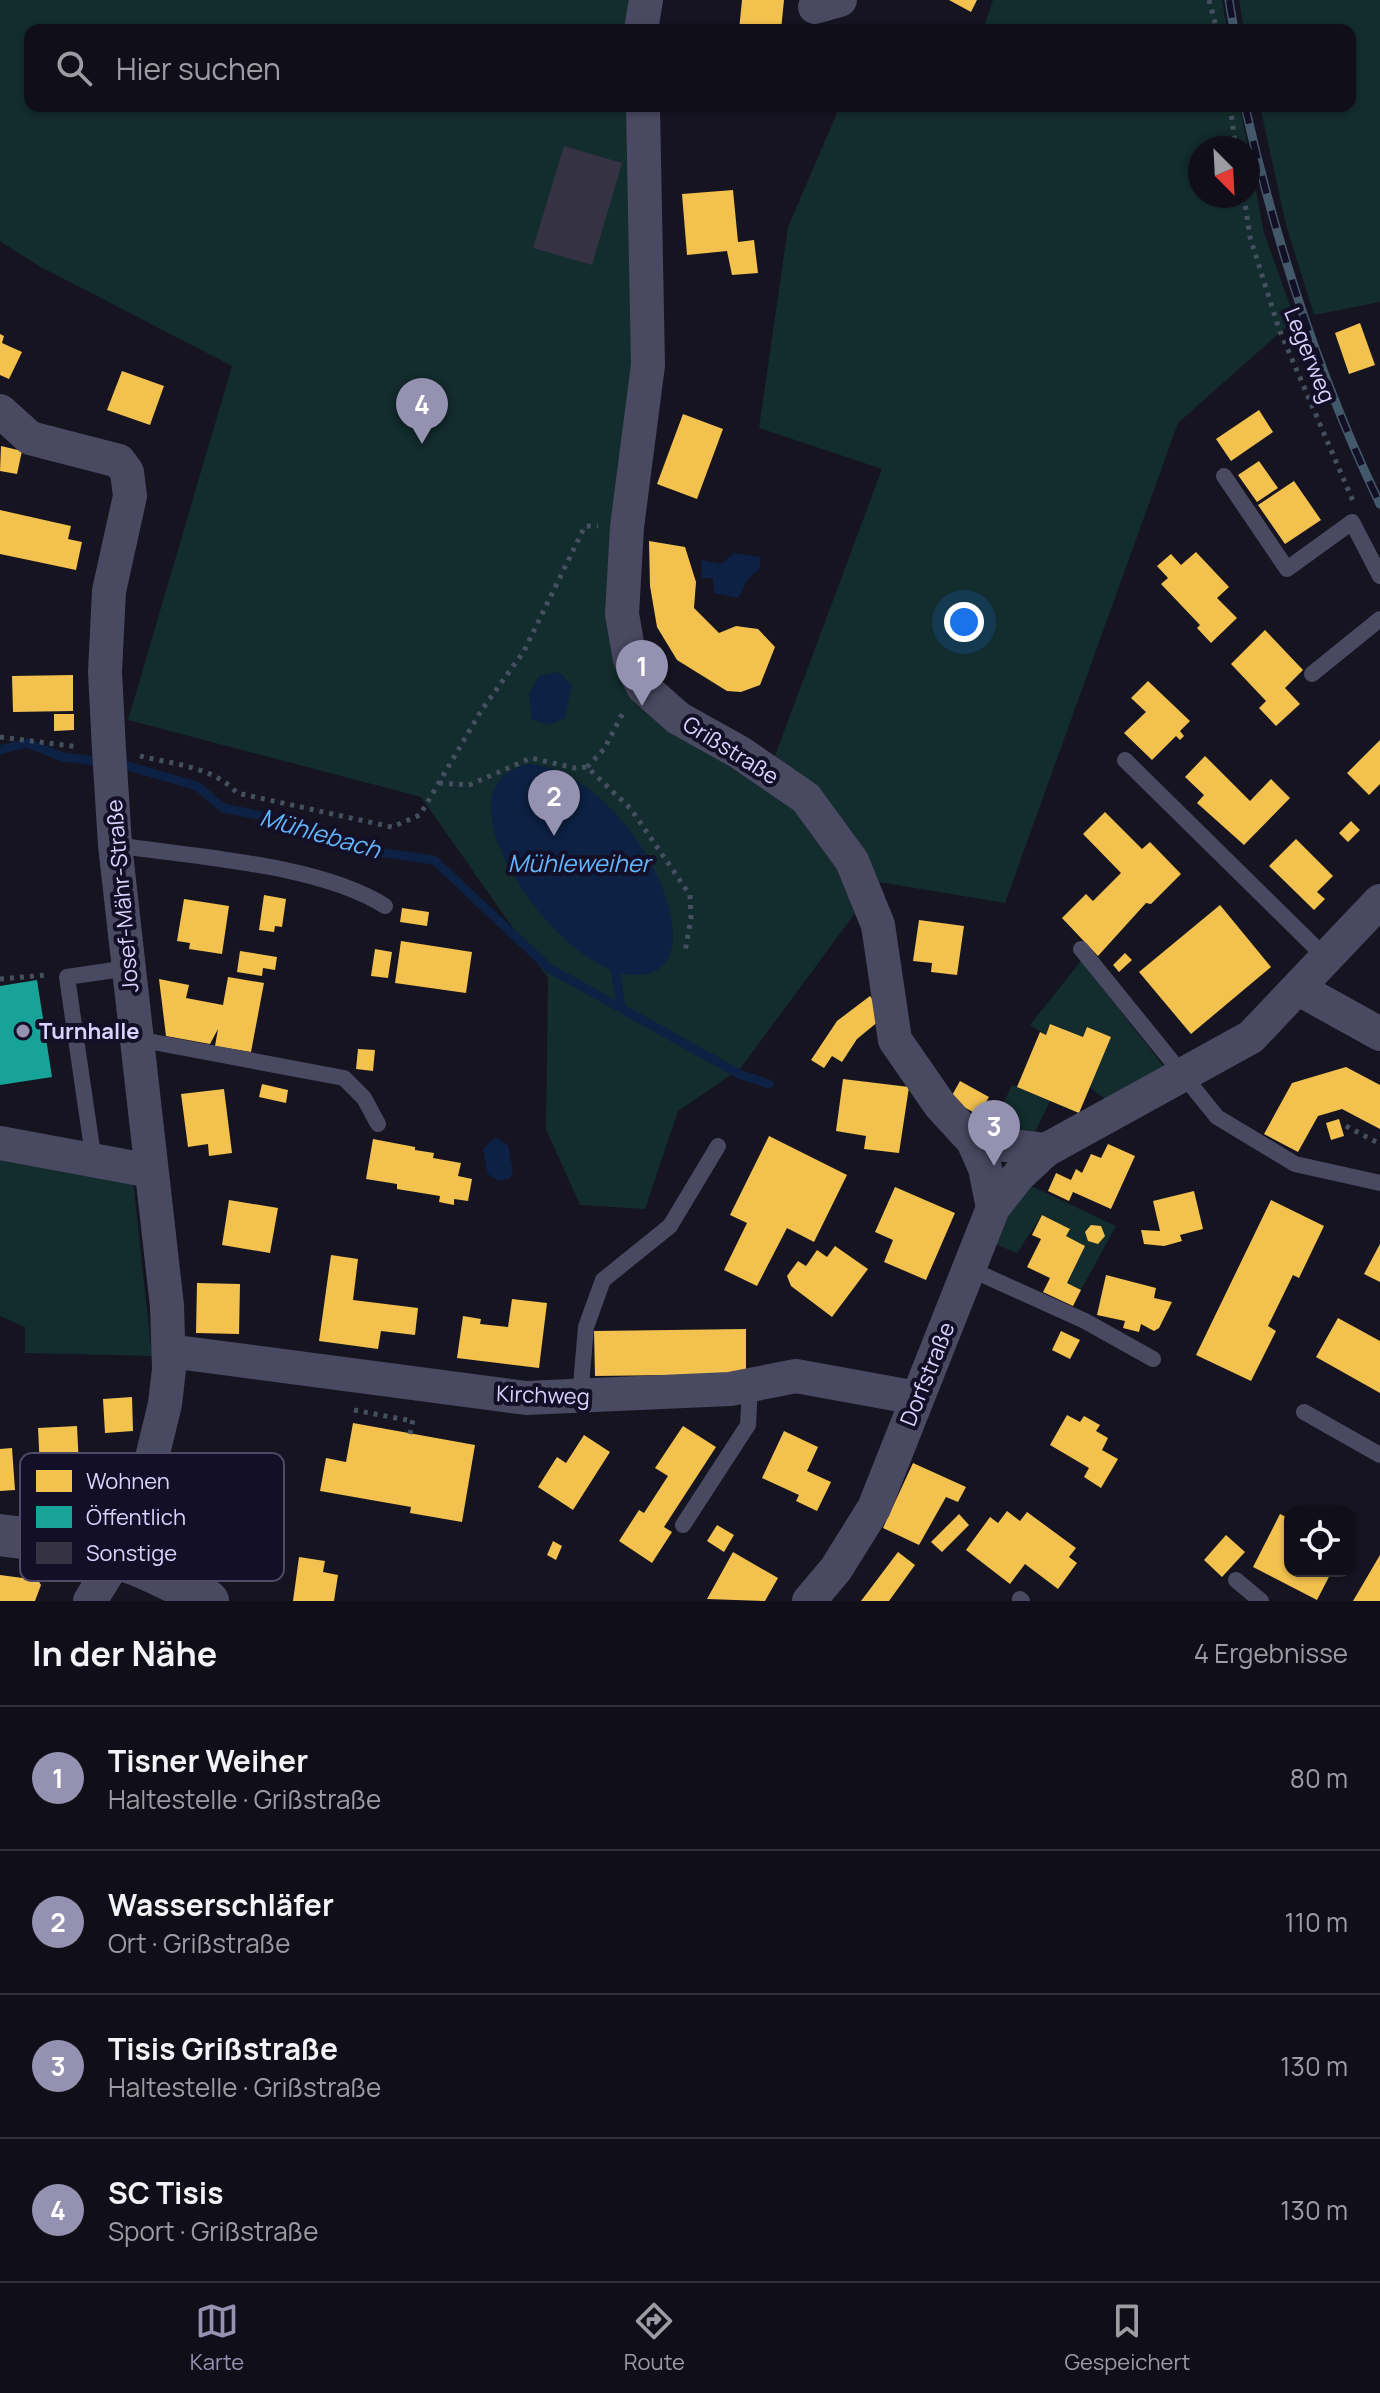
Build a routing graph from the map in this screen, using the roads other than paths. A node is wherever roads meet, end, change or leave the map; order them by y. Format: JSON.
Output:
{"nodes":[{"id":1,"x":646,"y":0,"type":"edge"},
{"id":2,"x":642,"y":24,"type":"edge"},
{"id":3,"x":643,"y":112,"type":"edge"},
{"id":4,"x":0,"y":411,"type":"edge"},
{"id":5,"x":1224,"y":476,"type":"dead end"},
{"id":6,"x":1380,"y":576,"type":"edge"},
{"id":7,"x":1380,"y":619,"type":"edge"},
{"id":8,"x":1312,"y":674,"type":"dead end"},
{"id":9,"x":1125,"y":760,"type":"dead end"},
{"id":10,"x":115,"y":845,"type":"junction"},
{"id":11,"x":1380,"y":901,"type":"edge"},
{"id":12,"x":385,"y":906,"type":"dead end"},
{"id":13,"x":1081,"y":949,"type":"dead end"},
{"id":14,"x":1326,"y":958,"type":"junction"},
{"id":15,"x":128,"y":968,"type":"junction"},
{"id":16,"x":1299,"y":989,"type":"junction"},
{"id":17,"x":1380,"y":1034,"type":"edge"},
{"id":18,"x":137,"y":1042,"type":"junction"},
{"id":19,"x":1184,"y":1076,"type":"junction"},
{"id":20,"x":378,"y":1124,"type":"dead end"},
{"id":21,"x":973,"y":1141,"type":"junction"},
{"id":22,"x":0,"y":1143,"type":"edge"},
{"id":23,"x":718,"y":1146,"type":"dead end"},
{"id":24,"x":1046,"y":1150,"type":"junction"},
{"id":25,"x":94,"y":1162,"type":"junction"},
{"id":26,"x":151,"y":1171,"type":"junction"},
{"id":27,"x":1380,"y":1183,"type":"edge"},
{"id":28,"x":993,"y":1208,"type":"junction"},
{"id":29,"x":970,"y":1269,"type":"junction"},
{"id":30,"x":169,"y":1351,"type":"junction"},
{"id":31,"x":1153,"y":1359,"type":"dead end"},
{"id":32,"x":750,"y":1386,"type":"junction"},
{"id":33,"x":917,"y":1398,"type":"junction"},
{"id":34,"x":580,"y":1399,"type":"junction"},
{"id":35,"x":1304,"y":1412,"type":"dead end"},
{"id":36,"x":153,"y":1453,"type":"edge"},
{"id":37,"x":1380,"y":1455,"type":"edge"},
{"id":38,"x":683,"y":1525,"type":"dead end"},
{"id":39,"x":0,"y":1535,"type":"edge"},
{"id":40,"x":20,"y":1537,"type":"edge"},
{"id":41,"x":1236,"y":1580,"type":"dead end"},
{"id":42,"x":103,"y":1581,"type":"edge"},
{"id":43,"x":168,"y":1581,"type":"edge"},
{"id":44,"x":90,"y":1601,"type":"edge"},
{"id":45,"x":208,"y":1601,"type":"edge"},
{"id":46,"x":809,"y":1601,"type":"edge"},
{"id":47,"x":1261,"y":1601,"type":"edge"}],
"edges":[{"from":1,"to":2,"type":"street"},
{"from":3,"to":21,"type":"street","name":"Grißstraße"},
{"from":4,"to":10,"type":"street","name":"Josef-Mähr-Straße"},
{"from":5,"to":6,"type":"lane"},
{"from":7,"to":8,"type":"lane"},
{"from":9,"to":14,"type":"lane"},
{"from":10,"to":12,"type":"lane"},
{"from":10,"to":15,"type":"street","name":"Josef-Mähr-Straße"},
{"from":11,"to":14,"type":"street","name":"Dorfstraße"},
{"from":13,"to":19,"type":"lane"},
{"from":14,"to":16,"type":"street","name":"Dorfstraße"},
{"from":15,"to":18,"type":"street","name":"Josef-Mähr-Straße"},
{"from":15,"to":25,"type":"lane"},
{"from":16,"to":17,"type":"street"},
{"from":16,"to":19,"type":"street","name":"Dorfstraße"},
{"from":18,"to":20,"type":"lane"},
{"from":18,"to":26,"type":"street","name":"Josef-Mähr-Straße"},
{"from":19,"to":24,"type":"street","name":"Dorfstraße"},
{"from":19,"to":27,"type":"lane"},
{"from":21,"to":24,"type":"street"},
{"from":21,"to":28,"type":"street","name":"Grißstraße"},
{"from":22,"to":25,"type":"street"},
{"from":23,"to":34,"type":"lane"},
{"from":24,"to":28,"type":"street","name":"Dorfstraße"},
{"from":25,"to":26,"type":"street"},
{"from":26,"to":30,"type":"street","name":"Josef-Mähr-Straße"},
{"from":28,"to":29,"type":"street","name":"Dorfstraße"},
{"from":29,"to":31,"type":"lane"},
{"from":29,"to":33,"type":"street","name":"Dorfstraße"},
{"from":30,"to":34,"type":"street","name":"Kirchweg"},
{"from":30,"to":36,"type":"street","name":"Josef-Mähr-Straße"},
{"from":32,"to":33,"type":"street","name":"Kirchweg"},
{"from":32,"to":34,"type":"street","name":"Kirchweg"},
{"from":32,"to":38,"type":"lane"},
{"from":33,"to":46,"type":"street","name":"Dorfstraße"},
{"from":35,"to":37,"type":"lane"},
{"from":39,"to":40,"type":"street"},
{"from":41,"to":47,"type":"lane"},
{"from":42,"to":44,"type":"street","name":"Josef-Mähr-Straße"},
{"from":43,"to":45,"type":"street"}]}
